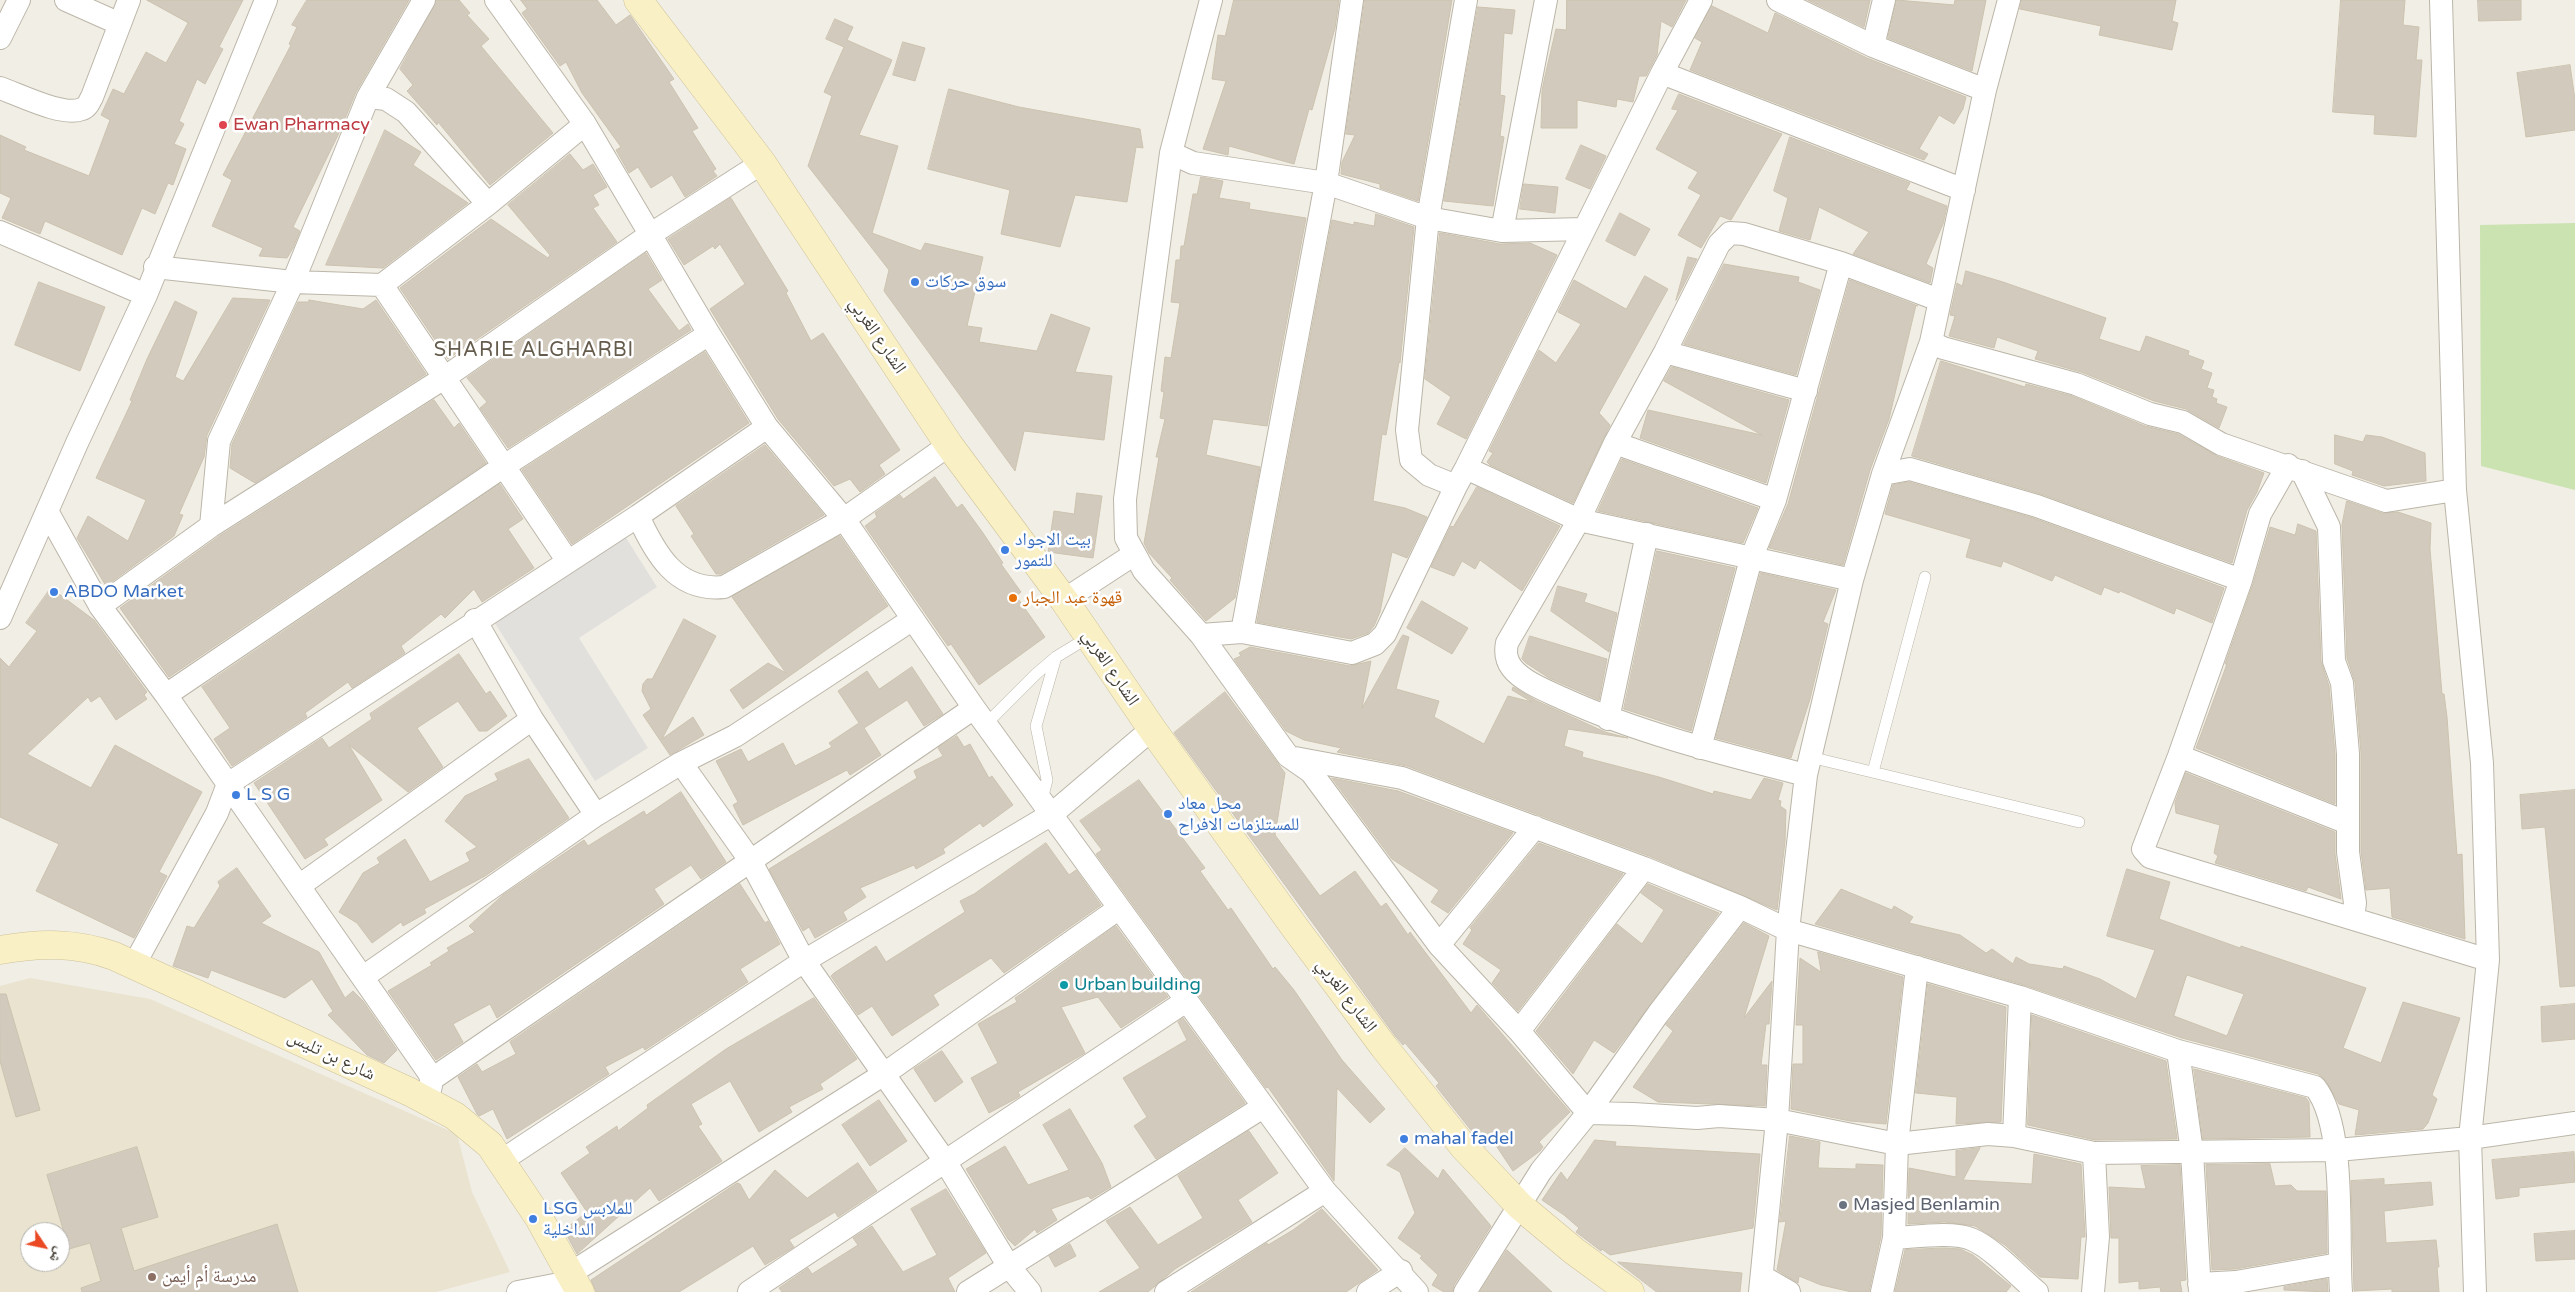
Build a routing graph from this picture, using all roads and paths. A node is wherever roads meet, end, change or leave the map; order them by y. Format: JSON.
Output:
{"nodes":[{"id":1,"x":19,"y":0,"type":"edge"},
{"id":2,"x":66,"y":0,"type":"edge"},
{"id":3,"x":129,"y":0,"type":"edge"},
{"id":4,"x":266,"y":0,"type":"edge"},
{"id":5,"x":424,"y":0,"type":"edge"},
{"id":6,"x":496,"y":0,"type":"edge"},
{"id":7,"x":638,"y":0,"type":"edge"},
{"id":8,"x":1211,"y":0,"type":"edge"},
{"id":9,"x":1352,"y":0,"type":"edge"},
{"id":10,"x":1466,"y":0,"type":"edge"},
{"id":11,"x":1546,"y":0,"type":"edge"},
{"id":12,"x":1701,"y":0,"type":"edge"},
{"id":13,"x":1778,"y":0,"type":"edge"},
{"id":14,"x":1884,"y":0,"type":"edge"},
{"id":15,"x":2009,"y":0,"type":"edge"},
{"id":16,"x":2441,"y":0,"type":"edge"},
{"id":17,"x":120,"y":24,"type":"junction"},
{"id":18,"x":0,"y":38,"type":"edge"},
{"id":19,"x":1873,"y":46,"type":"junction"},
{"id":20,"x":1662,"y":73,"type":"junction"},
{"id":21,"x":0,"y":88,"type":"edge"},
{"id":22,"x":1985,"y":90,"type":"junction"},
{"id":23,"x":368,"y":97,"type":"junction"},
{"id":24,"x":585,"y":124,"type":"junction"},
{"id":25,"x":1171,"y":153,"type":"junction"},
{"id":26,"x":762,"y":163,"type":"junction"},
{"id":27,"x":1326,"y":183,"type":"junction"},
{"id":28,"x":1964,"y":190,"type":"junction"},
{"id":29,"x":488,"y":204,"type":"junction"},
{"id":30,"x":1428,"y":218,"type":"junction"},
{"id":31,"x":1584,"y":229,"type":"junction"},
{"id":32,"x":1502,"y":231,"type":"junction"},
{"id":33,"x":0,"y":232,"type":"edge"},
{"id":34,"x":651,"y":234,"type":"junction"},
{"id":35,"x":1841,"y":264,"type":"junction"},
{"id":36,"x":155,"y":267,"type":"junction"},
{"id":37,"x":293,"y":282,"type":"junction"},
{"id":38,"x":382,"y":285,"type":"junction"},
{"id":39,"x":146,"y":295,"type":"junction"},
{"id":40,"x":1939,"y":300,"type":"junction"},
{"id":41,"x":709,"y":334,"type":"junction"},
{"id":42,"x":1931,"y":342,"type":"junction"},
{"id":43,"x":1665,"y":352,"type":"junction"},
{"id":44,"x":444,"y":378,"type":"junction"},
{"id":45,"x":1806,"y":390,"type":"junction"},
{"id":46,"x":767,"y":428,"type":"junction"},
{"id":47,"x":1615,"y":443,"type":"junction"},
{"id":48,"x":949,"y":445,"type":"junction"},
{"id":49,"x":504,"y":466,"type":"junction"},
{"id":50,"x":2295,"y":468,"type":"junction"},
{"id":51,"x":1883,"y":474,"type":"junction"},
{"id":52,"x":1461,"y":477,"type":"junction"},
{"id":53,"x":2455,"y":490,"type":"junction"},
{"id":54,"x":1775,"y":500,"type":"junction"},
{"id":55,"x":47,"y":511,"type":"junction"},
{"id":56,"x":638,"y":516,"type":"junction"},
{"id":57,"x":844,"y":519,"type":"junction"},
{"id":58,"x":1579,"y":520,"type":"junction"},
{"id":59,"x":211,"y":526,"type":"junction"},
{"id":60,"x":1647,"y":534,"type":"junction"},
{"id":61,"x":1133,"y":555,"type":"junction"},
{"id":62,"x":1751,"y":559,"type":"junction"},
{"id":63,"x":566,"y":560,"type":"junction"},
{"id":64,"x":1925,"y":577,"type":"dead end"},
{"id":65,"x":1852,"y":580,"type":"junction"},
{"id":66,"x":2241,"y":580,"type":"junction"},
{"id":67,"x":1064,"y":600,"type":"junction"},
{"id":68,"x":100,"y":606,"type":"junction"},
{"id":69,"x":0,"y":618,"type":"edge"},
{"id":70,"x":913,"y":619,"type":"junction"},
{"id":71,"x":475,"y":620,"type":"junction"},
{"id":72,"x":1242,"y":632,"type":"junction"},
{"id":73,"x":1201,"y":635,"type":"junction"},
{"id":74,"x":1089,"y":637,"type":"junction"},
{"id":75,"x":1056,"y":657,"type":"junction"},
{"id":76,"x":166,"y":695,"type":"junction"},
{"id":77,"x":980,"y":716,"type":"junction"},
{"id":78,"x":532,"y":719,"type":"junction"},
{"id":79,"x":1608,"y":719,"type":"junction"},
{"id":80,"x":1152,"y":729,"type":"junction"},
{"id":81,"x":1700,"y":748,"type":"junction"},
{"id":82,"x":1288,"y":756,"type":"junction"},
{"id":83,"x":2179,"y":756,"type":"junction"},
{"id":84,"x":681,"y":763,"type":"junction"},
{"id":85,"x":1808,"y":766,"type":"junction"},
{"id":86,"x":1872,"y":772,"type":"junction"},
{"id":87,"x":228,"y":784,"type":"junction"},
{"id":88,"x":1047,"y":808,"type":"junction"},
{"id":89,"x":596,"y":815,"type":"junction"},
{"id":90,"x":2079,"y":822,"type":"dead end"},
{"id":91,"x":2348,"y":823,"type":"junction"},
{"id":92,"x":1535,"y":827,"type":"junction"},
{"id":93,"x":750,"y":860,"type":"junction"},
{"id":94,"x":1644,"y":868,"type":"junction"},
{"id":95,"x":299,"y":886,"type":"junction"},
{"id":96,"x":1740,"y":907,"type":"junction"},
{"id":97,"x":1118,"y":909,"type":"junction"},
{"id":98,"x":2353,"y":918,"type":"junction"},
{"id":99,"x":1788,"y":930,"type":"junction"},
{"id":100,"x":1439,"y":945,"type":"junction"},
{"id":101,"x":0,"y":950,"type":"edge"},
{"id":102,"x":2488,"y":960,"type":"junction"},
{"id":103,"x":804,"y":961,"type":"junction"},
{"id":104,"x":134,"y":965,"type":"junction"},
{"id":105,"x":1916,"y":967,"type":"junction"},
{"id":106,"x":363,"y":977,"type":"junction"},
{"id":107,"x":2020,"y":997,"type":"junction"},
{"id":108,"x":1186,"y":1001,"type":"junction"},
{"id":109,"x":1519,"y":1031,"type":"junction"},
{"id":110,"x":2178,"y":1051,"type":"junction"},
{"id":111,"x":884,"y":1074,"type":"junction"},
{"id":112,"x":429,"y":1089,"type":"junction"},
{"id":113,"x":1263,"y":1107,"type":"junction"},
{"id":114,"x":1588,"y":1113,"type":"junction"},
{"id":115,"x":1777,"y":1120,"type":"junction"},
{"id":116,"x":2575,"y":1123,"type":"edge"},
{"id":117,"x":2014,"y":1136,"type":"junction"},
{"id":118,"x":2470,"y":1138,"type":"junction"},
{"id":119,"x":1897,"y":1144,"type":"junction"},
{"id":120,"x":2336,"y":1150,"type":"junction"},
{"id":121,"x":2192,"y":1152,"type":"junction"},
{"id":122,"x":2094,"y":1153,"type":"junction"},
{"id":123,"x":501,"y":1161,"type":"junction"},
{"id":124,"x":945,"y":1161,"type":"junction"},
{"id":125,"x":1325,"y":1192,"type":"junction"},
{"id":126,"x":1520,"y":1206,"type":"junction"},
{"id":127,"x":1894,"y":1238,"type":"junction"},
{"id":128,"x":2339,"y":1264,"type":"junction"},
{"id":129,"x":1008,"y":1266,"type":"junction"},
{"id":130,"x":1400,"y":1271,"type":"junction"},
{"id":131,"x":575,"y":1282,"type":"edge"},
{"id":132,"x":1761,"y":1285,"type":"edge"},
{"id":133,"x":2200,"y":1288,"type":"edge"},
{"id":134,"x":518,"y":1292,"type":"edge"},
{"id":135,"x":748,"y":1292,"type":"edge"},
{"id":136,"x":968,"y":1292,"type":"edge"},
{"id":137,"x":1030,"y":1292,"type":"edge"},
{"id":138,"x":1166,"y":1292,"type":"edge"},
{"id":139,"x":1368,"y":1292,"type":"edge"},
{"id":140,"x":1417,"y":1292,"type":"edge"},
{"id":141,"x":1465,"y":1292,"type":"edge"},
{"id":142,"x":1630,"y":1292,"type":"edge"},
{"id":143,"x":1789,"y":1292,"type":"edge"},
{"id":144,"x":1882,"y":1292,"type":"edge"},
{"id":145,"x":2037,"y":1292,"type":"edge"},
{"id":146,"x":2093,"y":1292,"type":"edge"},
{"id":147,"x":2341,"y":1292,"type":"edge"},
{"id":148,"x":2475,"y":1292,"type":"edge"}],
"edges":[{"from":1,"to":18,"type":"street"},
{"from":2,"to":17,"type":"street"},
{"from":3,"to":17,"type":"street"},
{"from":4,"to":36,"type":"street"},
{"from":5,"to":23,"type":"street"},
{"from":6,"to":24,"type":"street"},
{"from":7,"to":26,"type":"street","name":"الشارع الغربي"},
{"from":8,"to":25,"type":"street"},
{"from":9,"to":27,"type":"street"},
{"from":10,"to":30,"type":"street"},
{"from":11,"to":32,"type":"street"},
{"from":12,"to":20,"type":"street"},
{"from":13,"to":19,"type":"street"},
{"from":14,"to":19,"type":"street"},
{"from":15,"to":22,"type":"street"},
{"from":16,"to":53,"type":"street"},
{"from":17,"to":21,"type":"street"},
{"from":19,"to":22,"type":"street"},
{"from":20,"to":28,"type":"street"},
{"from":20,"to":31,"type":"street"},
{"from":22,"to":28,"type":"street"},
{"from":23,"to":29,"type":"street"},
{"from":23,"to":37,"type":"street"},
{"from":24,"to":29,"type":"street"},
{"from":24,"to":34,"type":"street"},
{"from":25,"to":27,"type":"street"},
{"from":25,"to":61,"type":"street"},
{"from":26,"to":34,"type":"street"},
{"from":26,"to":48,"type":"street","name":"الشارع الغربي"},
{"from":27,"to":30,"type":"street"},
{"from":27,"to":72,"type":"street"},
{"from":28,"to":40,"type":"street"},
{"from":29,"to":38,"type":"street"},
{"from":30,"to":32,"type":"street"},
{"from":30,"to":52,"type":"street"},
{"from":31,"to":32,"type":"street"},
{"from":31,"to":52,"type":"street"},
{"from":33,"to":39,"type":"street"},
{"from":34,"to":41,"type":"street"},
{"from":34,"to":44,"type":"street"},
{"from":35,"to":40,"type":"street"},
{"from":35,"to":43,"type":"street"},
{"from":35,"to":45,"type":"street"},
{"from":36,"to":37,"type":"street"},
{"from":36,"to":39,"type":"street"},
{"from":37,"to":38,"type":"street"},
{"from":37,"to":59,"type":"street"},
{"from":38,"to":44,"type":"street"},
{"from":39,"to":55,"type":"street"},
{"from":40,"to":42,"type":"street"},
{"from":41,"to":46,"type":"street"},
{"from":41,"to":49,"type":"street"},
{"from":42,"to":50,"type":"street"},
{"from":42,"to":51,"type":"street"},
{"from":43,"to":45,"type":"street"},
{"from":43,"to":47,"type":"street"},
{"from":44,"to":49,"type":"street"},
{"from":44,"to":59,"type":"street"},
{"from":45,"to":54,"type":"street"},
{"from":46,"to":56,"type":"street"},
{"from":46,"to":57,"type":"street"},
{"from":47,"to":54,"type":"street"},
{"from":47,"to":58,"type":"street"},
{"from":48,"to":57,"type":"street"},
{"from":48,"to":67,"type":"street","name":"الشارع الغربي"},
{"from":49,"to":63,"type":"street"},
{"from":49,"to":76,"type":"street"},
{"from":50,"to":53,"type":"street"},
{"from":50,"to":66,"type":"street"},
{"from":50,"to":91,"type":"street"},
{"from":51,"to":65,"type":"street"},
{"from":51,"to":66,"type":"street"},
{"from":52,"to":58,"type":"street"},
{"from":52,"to":72,"type":"street"},
{"from":53,"to":102,"type":"street"},
{"from":54,"to":62,"type":"street"},
{"from":55,"to":68,"type":"street"},
{"from":55,"to":69,"type":"street"},
{"from":56,"to":57,"type":"street"},
{"from":56,"to":63,"type":"street"},
{"from":57,"to":70,"type":"street"},
{"from":58,"to":60,"type":"street"},
{"from":58,"to":79,"type":"street"},
{"from":59,"to":68,"type":"street"},
{"from":60,"to":62,"type":"street"},
{"from":60,"to":79,"type":"street"},
{"from":61,"to":67,"type":"street"},
{"from":61,"to":73,"type":"street"},
{"from":62,"to":65,"type":"street"},
{"from":62,"to":81,"type":"street"},
{"from":63,"to":71,"type":"street"},
{"from":64,"to":86,"type":"lane"},
{"from":65,"to":85,"type":"street"},
{"from":66,"to":83,"type":"street"},
{"from":67,"to":74,"type":"street","name":"الشارع الغربي"},
{"from":68,"to":76,"type":"street"},
{"from":70,"to":77,"type":"street"},
{"from":70,"to":84,"type":"street"},
{"from":71,"to":78,"type":"street"},
{"from":71,"to":87,"type":"street"},
{"from":72,"to":73,"type":"street"},
{"from":73,"to":82,"type":"street"},
{"from":74,"to":75,"type":"lane"},
{"from":74,"to":80,"type":"street","name":"الشارع الغربي"},
{"from":75,"to":77,"type":"lane"},
{"from":75,"to":88,"type":"lane"},
{"from":76,"to":87,"type":"street"},
{"from":77,"to":88,"type":"street"},
{"from":77,"to":93,"type":"street"},
{"from":78,"to":89,"type":"street"},
{"from":78,"to":95,"type":"street"},
{"from":79,"to":81,"type":"street"},
{"from":80,"to":88,"type":"street"},
{"from":80,"to":126,"type":"street","name":"الشارع الغربي"},
{"from":81,"to":85,"type":"street"},
{"from":82,"to":92,"type":"street"},
{"from":82,"to":100,"type":"street"},
{"from":83,"to":91,"type":"street"},
{"from":83,"to":98,"type":"street"},
{"from":84,"to":89,"type":"street"},
{"from":84,"to":93,"type":"street"},
{"from":85,"to":86,"type":"lane"},
{"from":85,"to":99,"type":"street"},
{"from":86,"to":90,"type":"lane"},
{"from":87,"to":95,"type":"street"},
{"from":87,"to":104,"type":"street"},
{"from":88,"to":97,"type":"street"},
{"from":88,"to":103,"type":"street"},
{"from":89,"to":106,"type":"street"},
{"from":91,"to":98,"type":"street"},
{"from":92,"to":94,"type":"street"},
{"from":92,"to":100,"type":"street"},
{"from":93,"to":103,"type":"street"},
{"from":93,"to":112,"type":"street"},
{"from":94,"to":96,"type":"street"},
{"from":94,"to":109,"type":"street"},
{"from":95,"to":106,"type":"street"},
{"from":96,"to":99,"type":"street"},
{"from":96,"to":114,"type":"street"},
{"from":97,"to":108,"type":"street"},
{"from":97,"to":111,"type":"street"},
{"from":98,"to":102,"type":"street"},
{"from":99,"to":105,"type":"street"},
{"from":99,"to":115,"type":"street"},
{"from":100,"to":109,"type":"street"},
{"from":101,"to":104,"type":"street","name":"شارع بن تليس"},
{"from":102,"to":118,"type":"street"},
{"from":103,"to":111,"type":"street"},
{"from":103,"to":123,"type":"street"},
{"from":104,"to":112,"type":"street","name":"شارع بن تليس"},
{"from":105,"to":107,"type":"street"},
{"from":105,"to":119,"type":"street"},
{"from":106,"to":112,"type":"street"},
{"from":107,"to":110,"type":"street"},
{"from":107,"to":117,"type":"street"},
{"from":108,"to":113,"type":"street"},
{"from":108,"to":124,"type":"street"},
{"from":109,"to":114,"type":"street"},
{"from":110,"to":120,"type":"street"},
{"from":110,"to":121,"type":"street"},
{"from":111,"to":124,"type":"street"},
{"from":111,"to":131,"type":"street"},
{"from":112,"to":123,"type":"street","name":"شارع بن تليس"},
{"from":113,"to":125,"type":"street"},
{"from":113,"to":129,"type":"street"},
{"from":114,"to":115,"type":"street"},
{"from":114,"to":126,"type":"street"},
{"from":115,"to":119,"type":"street"},
{"from":115,"to":132,"type":"street"},
{"from":116,"to":118,"type":"street"},
{"from":117,"to":119,"type":"street"},
{"from":117,"to":122,"type":"street"},
{"from":118,"to":120,"type":"street"},
{"from":118,"to":148,"type":"street"},
{"from":119,"to":127,"type":"street"},
{"from":120,"to":121,"type":"street"},
{"from":120,"to":128,"type":"street"},
{"from":121,"to":122,"type":"street"},
{"from":121,"to":133,"type":"street"},
{"from":122,"to":146,"type":"street"},
{"from":123,"to":131,"type":"street","name":"شارع بن تليس"},
{"from":124,"to":129,"type":"street"},
{"from":124,"to":135,"type":"street"},
{"from":125,"to":130,"type":"street"},
{"from":125,"to":138,"type":"street"},
{"from":126,"to":141,"type":"street"},
{"from":126,"to":142,"type":"street","name":"الشارع الغربي"},
{"from":127,"to":144,"type":"street"},
{"from":127,"to":145,"type":"street"},
{"from":128,"to":133,"type":"street"},
{"from":128,"to":147,"type":"street"},
{"from":129,"to":136,"type":"street"},
{"from":129,"to":137,"type":"street"},
{"from":130,"to":139,"type":"street"},
{"from":130,"to":140,"type":"street"},
{"from":131,"to":134,"type":"street"},
{"from":132,"to":143,"type":"street"}]}
